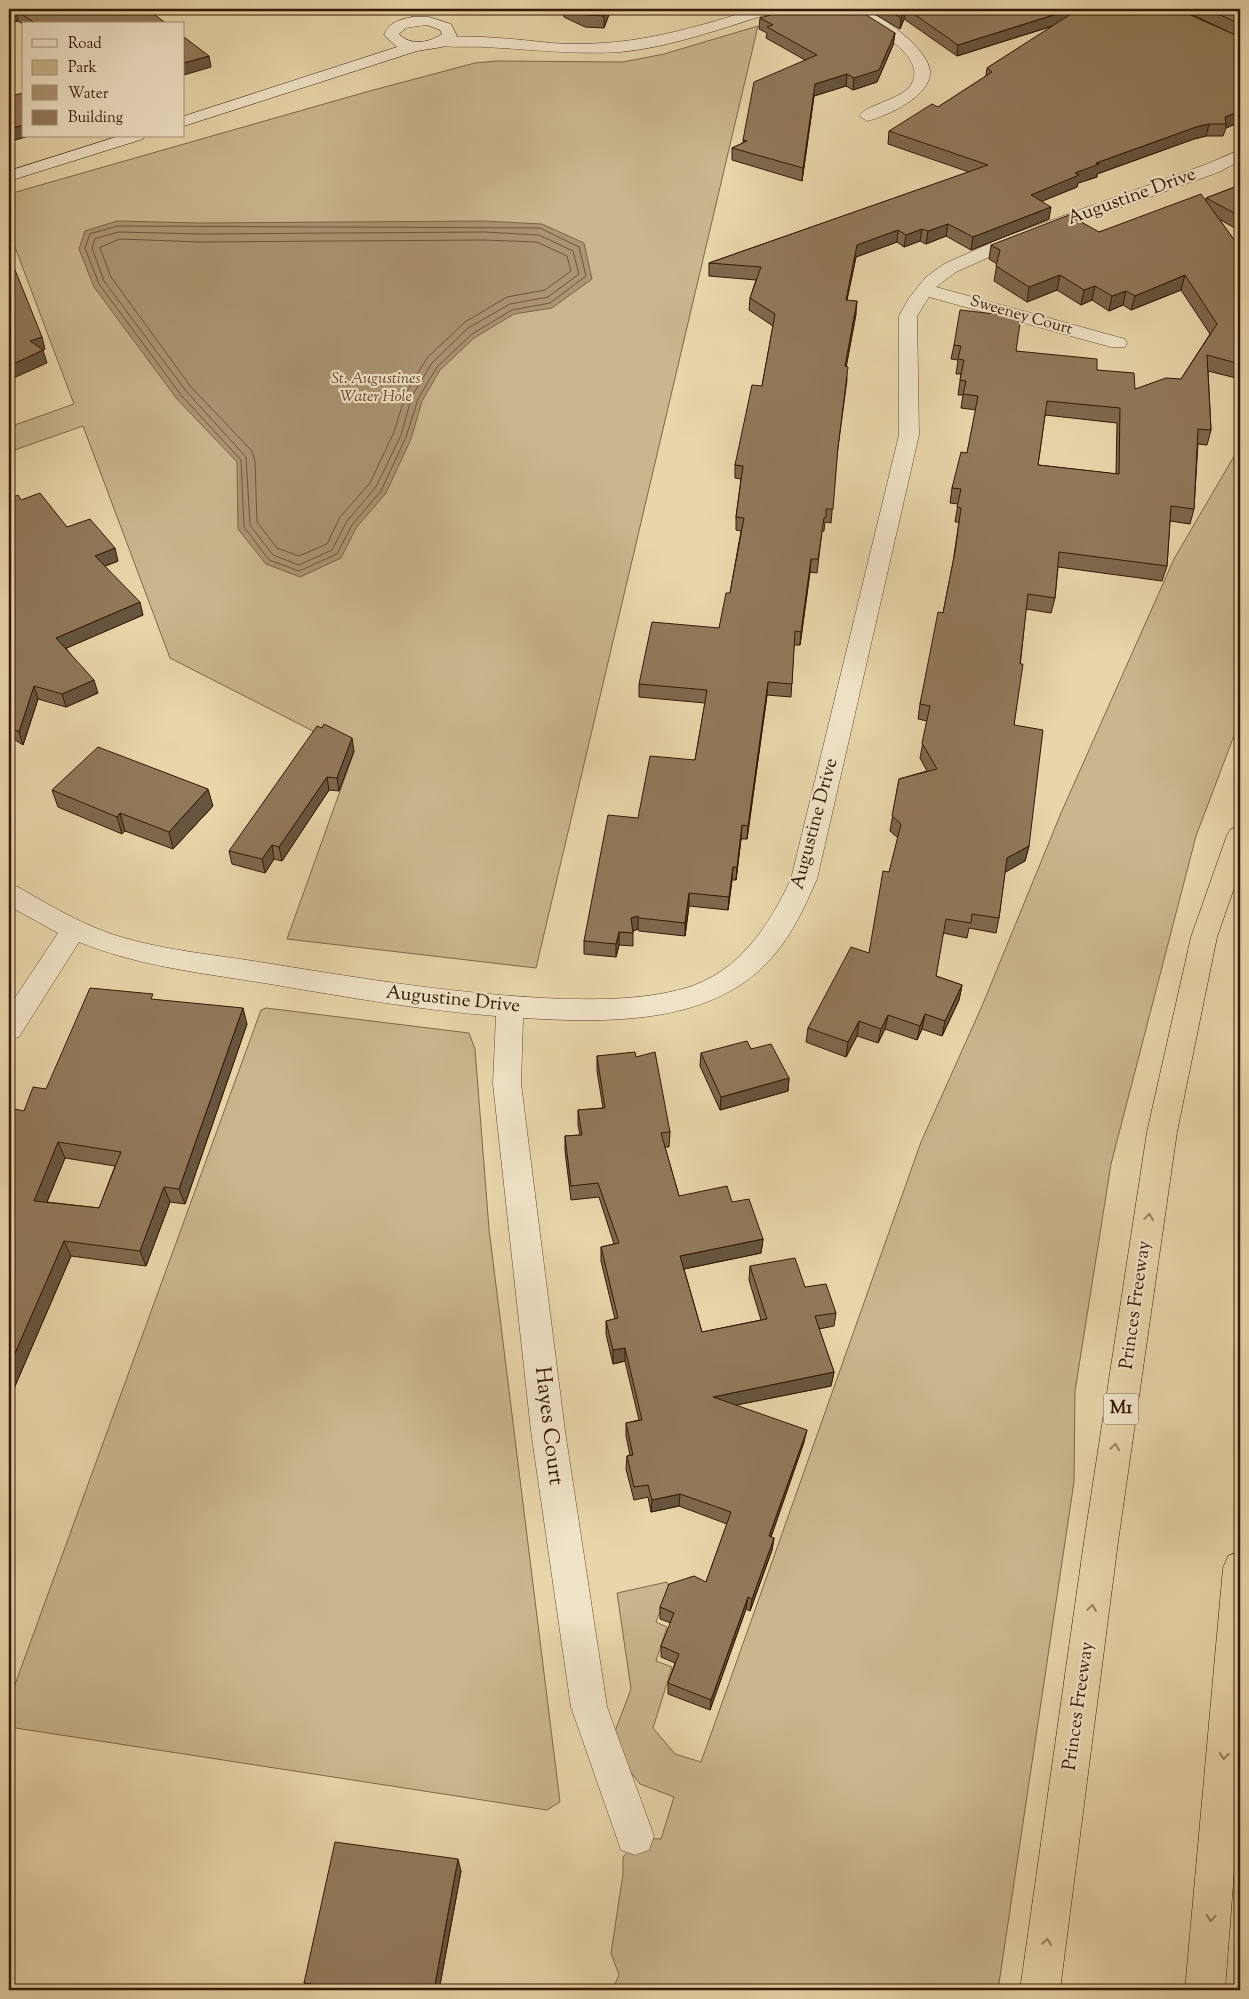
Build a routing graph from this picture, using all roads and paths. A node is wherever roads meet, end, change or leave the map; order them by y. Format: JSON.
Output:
{"nodes":[{"id":1,"x":770,"y":9,"type":"edge"},
{"id":2,"x":852,"y":9,"type":"edge"},
{"id":3,"x":410,"y":22,"type":"junction"},
{"id":4,"x":443,"y":24,"type":"edge"},
{"id":5,"x":393,"y":39,"type":"junction"},
{"id":6,"x":416,"y":46,"type":"junction"},
{"id":7,"x":345,"y":70,"type":"junction"},
{"id":8,"x":867,"y":116,"type":"dead end"},
{"id":9,"x":185,"y":121,"type":"edge"},
{"id":10,"x":130,"y":138,"type":"edge"},
{"id":11,"x":1240,"y":155,"type":"edge"},
{"id":12,"x":9,"y":176,"type":"edge"},
{"id":13,"x":925,"y":290,"type":"junction"},
{"id":14,"x":1118,"y":343,"type":"dead end"},
{"id":15,"x":1240,"y":835,"type":"edge"},
{"id":16,"x":9,"y":894,"type":"edge"},
{"id":17,"x":74,"y":929,"type":"junction"},
{"id":18,"x":510,"y":1007,"type":"junction"},
{"id":19,"x":9,"y":1029,"type":"edge"},
{"id":20,"x":1240,"y":1568,"type":"edge"},
{"id":21,"x":635,"y":1836,"type":"dead end"},
{"id":22,"x":1040,"y":1990,"type":"edge"},
{"id":23,"x":1205,"y":1990,"type":"edge"}],
"edges":[{"from":1,"to":4,"type":"street"},
{"from":2,"to":8,"type":"street"},
{"from":3,"to":4,"type":"street"},
{"from":3,"to":4,"type":"street"},
{"from":3,"to":5,"type":"street"},
{"from":4,"to":6,"type":"street"},
{"from":5,"to":6,"type":"street"},
{"from":5,"to":7,"type":"street"},
{"from":6,"to":7,"type":"street"},
{"from":7,"to":9,"type":"street"},
{"from":10,"to":12,"type":"street"},
{"from":11,"to":13,"type":"street","name":"Augustine Drive"},
{"from":13,"to":14,"type":"street","name":"Sweeney Court"},
{"from":13,"to":18,"type":"street","name":"Augustine Drive"},
{"from":22,"to":15,"type":"highway","name":"Princes Freeway","number":"M1","one_way":true},
{"from":16,"to":17,"type":"street","name":"Augustine Drive"},
{"from":17,"to":18,"type":"street","name":"Augustine Drive"},
{"from":17,"to":19,"type":"street"},
{"from":18,"to":21,"type":"street","name":"Hayes Court"},
{"from":20,"to":23,"type":"highway","one_way":true}]}
